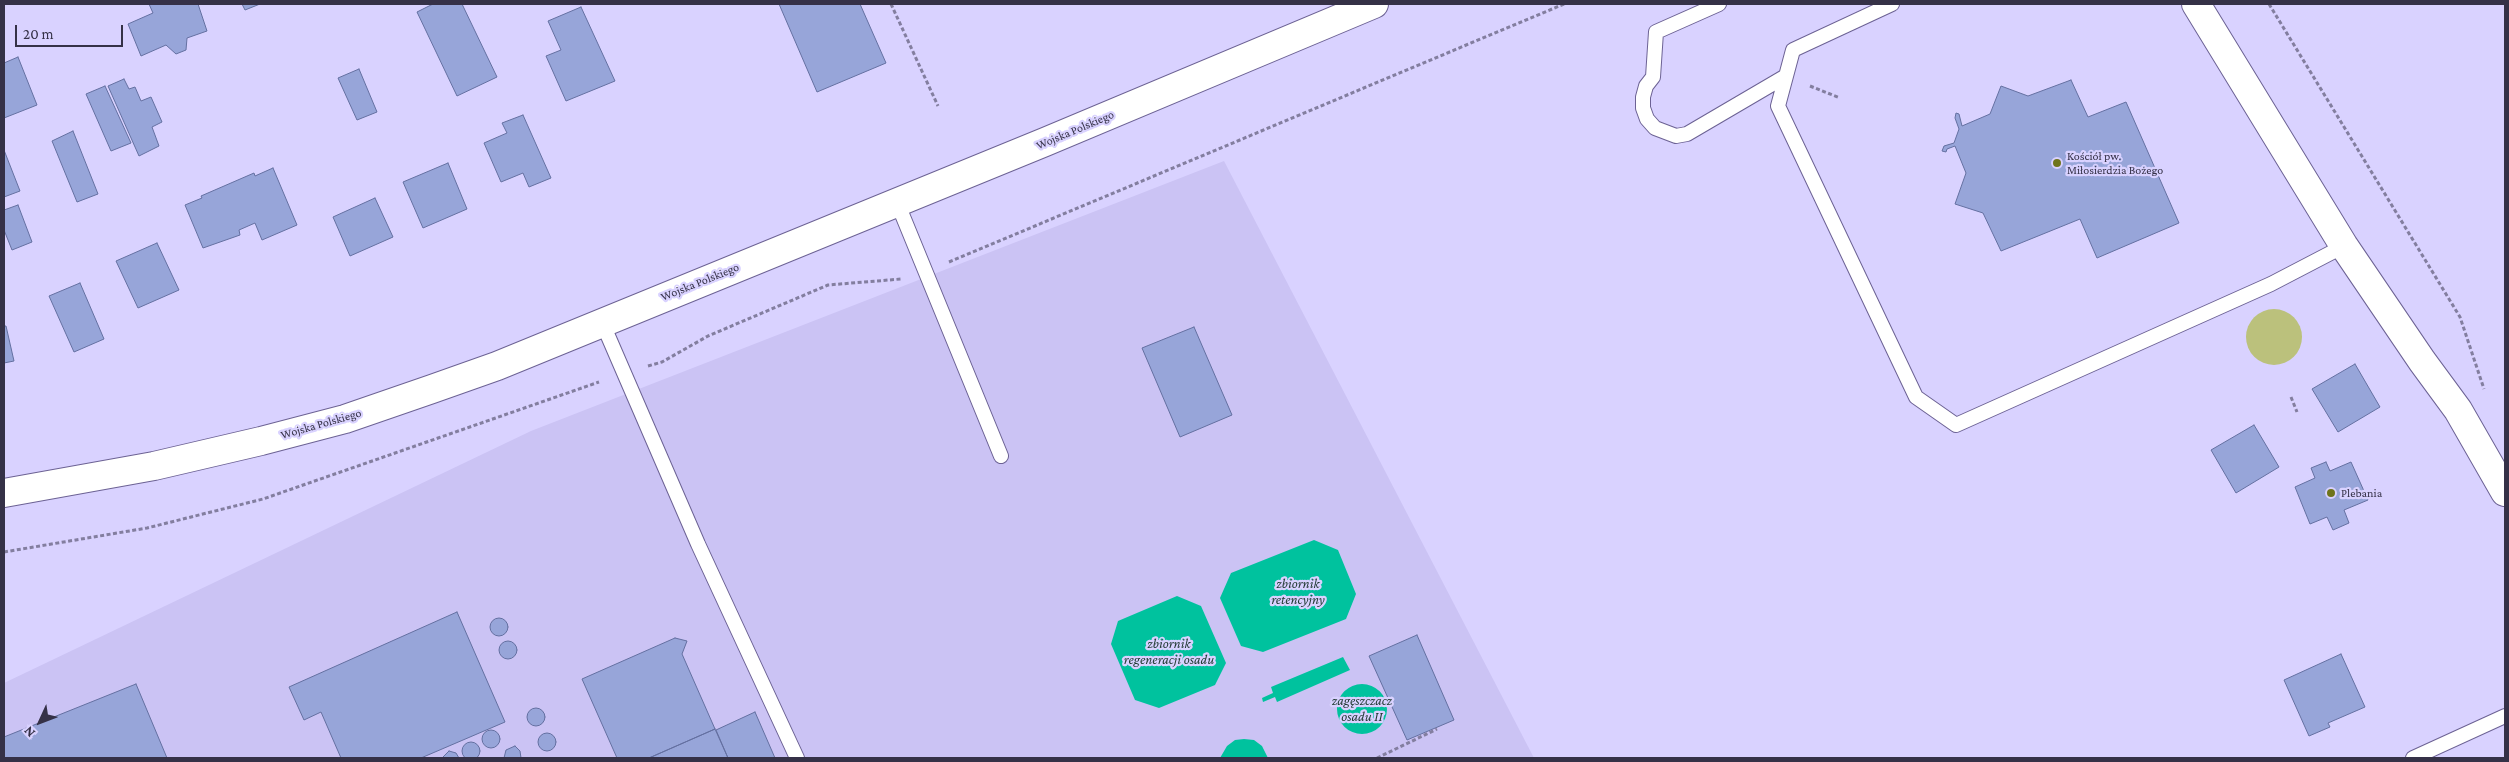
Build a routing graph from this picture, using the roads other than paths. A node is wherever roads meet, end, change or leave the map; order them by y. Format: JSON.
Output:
{"nodes":[{"id":1,"x":1374,"y":4,"type":"edge"},
{"id":2,"x":1718,"y":4,"type":"edge"},
{"id":3,"x":1892,"y":4,"type":"edge"},
{"id":4,"x":2196,"y":4,"type":"edge"},
{"id":5,"x":1786,"y":76,"type":"junction"},
{"id":6,"x":897,"y":202,"type":"junction"},
{"id":7,"x":2344,"y":246,"type":"junction"},
{"id":8,"x":602,"y":322,"type":"junction"},
{"id":9,"x":1001,"y":456,"type":"dead end"},
{"id":10,"x":2505,"y":492,"type":"edge"},
{"id":11,"x":4,"y":493,"type":"edge"},
{"id":12,"x":2505,"y":716,"type":"edge"},
{"id":13,"x":797,"y":758,"type":"edge"},
{"id":14,"x":2413,"y":758,"type":"edge"}],
"edges":[{"from":1,"to":6,"type":"main road","name":"Wojska Polskiego"},
{"from":2,"to":5,"type":"lane"},
{"from":3,"to":5,"type":"lane"},
{"from":4,"to":7,"type":"main road"},
{"from":5,"to":7,"type":"lane"},
{"from":6,"to":8,"type":"main road","name":"Wojska Polskiego"},
{"from":6,"to":9,"type":"lane"},
{"from":7,"to":10,"type":"main road"},
{"from":8,"to":11,"type":"main road","name":"Wojska Polskiego"},
{"from":8,"to":13,"type":"lane"},
{"from":12,"to":14,"type":"lane"}]}
